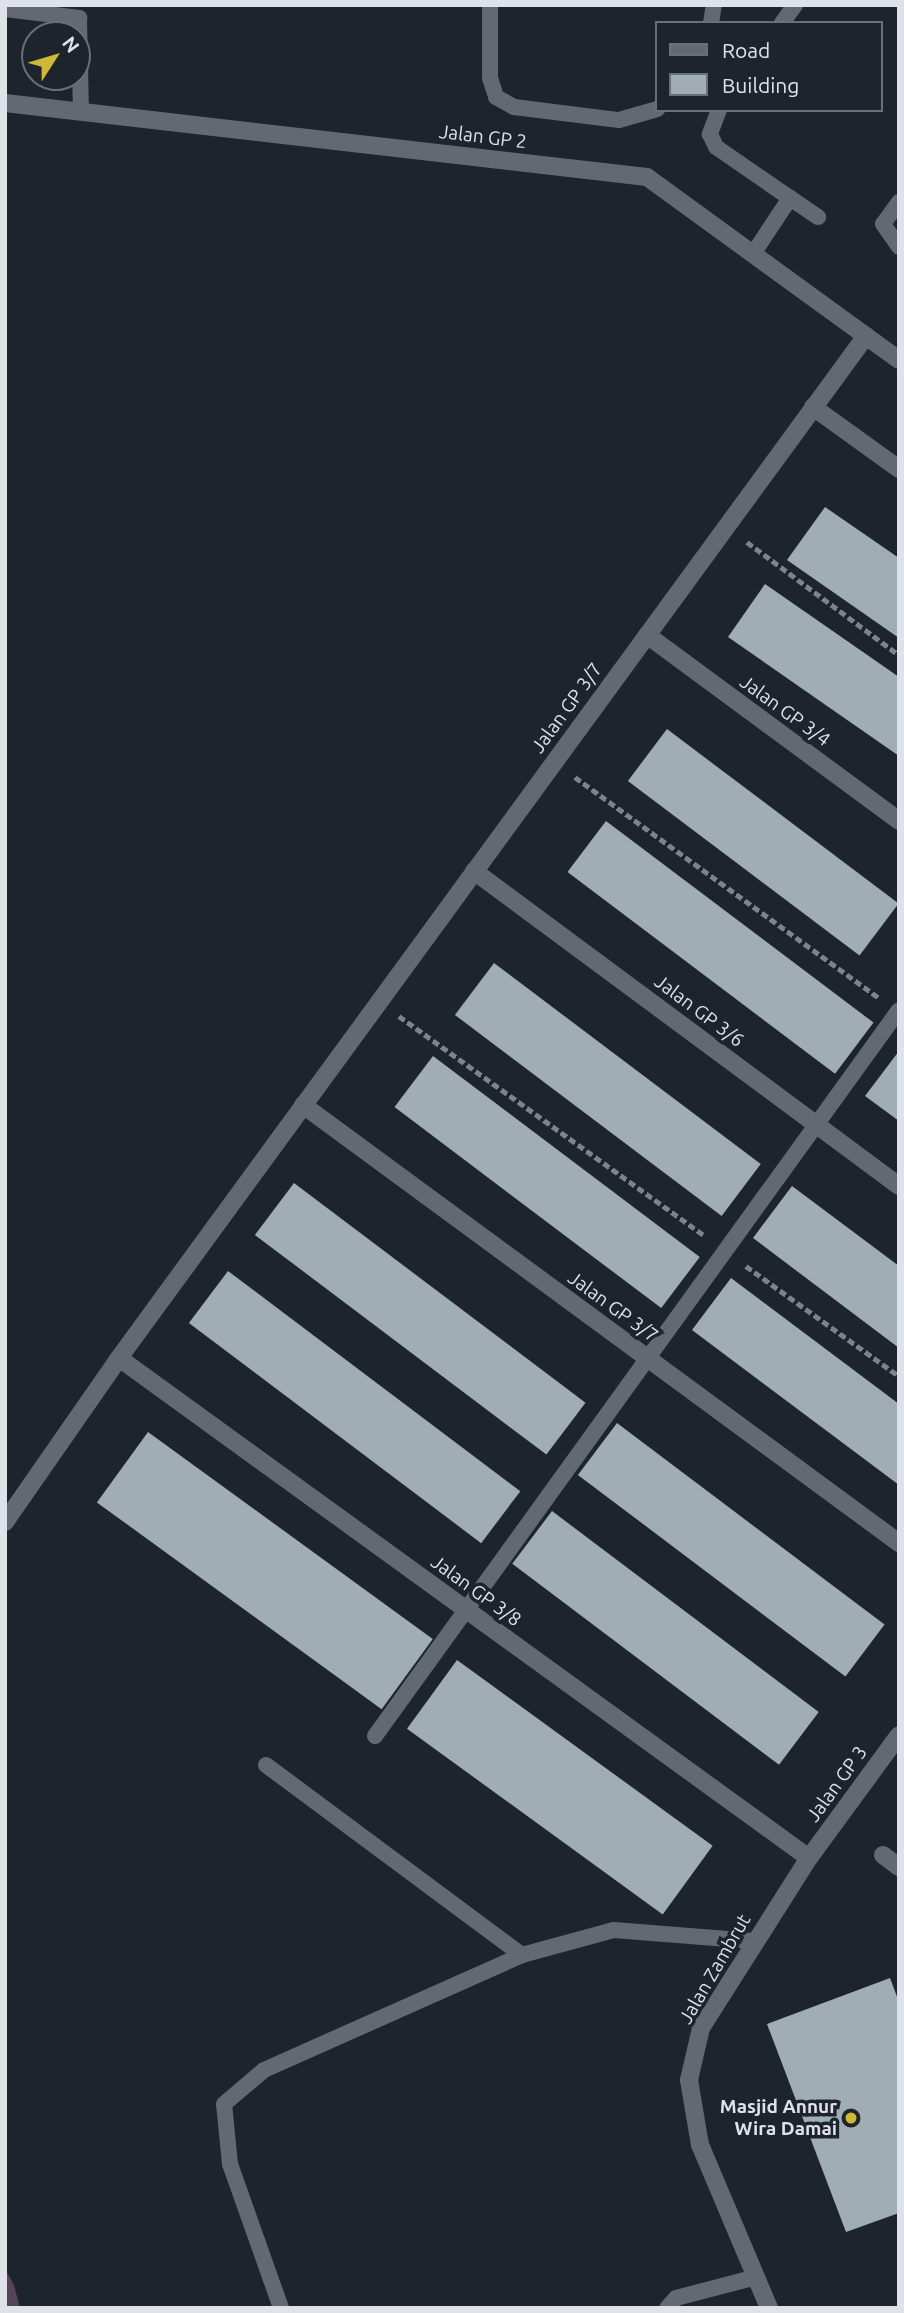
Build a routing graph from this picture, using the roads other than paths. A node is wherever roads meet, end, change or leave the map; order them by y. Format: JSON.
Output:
{"nodes":[{"id":1,"x":490,"y":5,"type":"edge"},
{"id":2,"x":795,"y":5,"type":"edge"},
{"id":3,"x":5,"y":9,"type":"edge"},
{"id":4,"x":783,"y":21,"type":"edge"},
{"id":5,"x":5,"y":103,"type":"edge"},
{"id":6,"x":656,"y":109,"type":"edge"},
{"id":7,"x":81,"y":112,"type":"junction"},
{"id":8,"x":718,"y":112,"type":"edge"},
{"id":9,"x":790,"y":198,"type":"junction"},
{"id":10,"x":899,"y":202,"type":"edge"},
{"id":11,"x":818,"y":217,"type":"dead end"},
{"id":12,"x":899,"y":247,"type":"edge"},
{"id":13,"x":753,"y":254,"type":"junction"},
{"id":14,"x":866,"y":336,"type":"junction"},
{"id":15,"x":899,"y":360,"type":"edge"},
{"id":16,"x":813,"y":407,"type":"junction"},
{"id":17,"x":899,"y":469,"type":"edge"},
{"id":18,"x":647,"y":635,"type":"junction"},
{"id":19,"x":899,"y":821,"type":"edge"},
{"id":20,"x":474,"y":871,"type":"junction"},
{"id":21,"x":898,"y":1011,"type":"edge"},
{"id":22,"x":303,"y":1105,"type":"junction"},
{"id":23,"x":816,"y":1125,"type":"junction"},
{"id":24,"x":899,"y":1186,"type":"edge"},
{"id":25,"x":119,"y":1358,"type":"junction"},
{"id":26,"x":647,"y":1358,"type":"junction"},
{"id":27,"x":5,"y":1522,"type":"edge"},
{"id":28,"x":899,"y":1543,"type":"edge"},
{"id":29,"x":466,"y":1609,"type":"junction"},
{"id":30,"x":899,"y":1734,"type":"edge"},
{"id":31,"x":374,"y":1735,"type":"dead end"},
{"id":32,"x":266,"y":1765,"type":"dead end"},
{"id":33,"x":883,"y":1855,"type":"dead end"},
{"id":34,"x":809,"y":1858,"type":"junction"},
{"id":35,"x":899,"y":1867,"type":"edge"},
{"id":36,"x":753,"y":1941,"type":"junction"},
{"id":37,"x":522,"y":1955,"type":"junction"},
{"id":38,"x":753,"y":2278,"type":"junction"},
{"id":39,"x":281,"y":2308,"type":"edge"},
{"id":40,"x":667,"y":2308,"type":"edge"},
{"id":41,"x":769,"y":2308,"type":"edge"}],
"edges":[{"from":1,"to":6,"type":"lane"},
{"from":2,"to":4,"type":"lane"},
{"from":3,"to":7,"type":"lane"},
{"from":5,"to":7,"type":"street","name":"Jalan GP 2"},
{"from":7,"to":13,"type":"street","name":"Jalan GP 2"},
{"from":8,"to":9,"type":"lane"},
{"from":9,"to":11,"type":"lane"},
{"from":9,"to":13,"type":"lane"},
{"from":10,"to":12,"type":"lane"},
{"from":13,"to":14,"type":"street","name":"Jalan GP 2"},
{"from":14,"to":15,"type":"street","name":"Jalan GP 2"},
{"from":14,"to":16,"type":"street","name":"Jalan GP 3/7"},
{"from":16,"to":17,"type":"street"},
{"from":16,"to":18,"type":"street","name":"Jalan GP 3/7"},
{"from":18,"to":19,"type":"street","name":"Jalan GP 3/4"},
{"from":18,"to":20,"type":"street","name":"Jalan GP 3/7"},
{"from":20,"to":22,"type":"street","name":"Jalan GP 3/7"},
{"from":20,"to":23,"type":"street","name":"Jalan GP 3/6"},
{"from":21,"to":23,"type":"lane"},
{"from":22,"to":25,"type":"street","name":"Jalan GP 3/7"},
{"from":22,"to":26,"type":"street","name":"Jalan GP 3/7"},
{"from":23,"to":24,"type":"street","name":"Jalan GP 3/6"},
{"from":23,"to":26,"type":"lane"},
{"from":25,"to":27,"type":"street","name":"Jalan GP 3/7"},
{"from":25,"to":29,"type":"street","name":"Jalan GP 3/8"},
{"from":26,"to":28,"type":"street","name":"Jalan GP 3/7"},
{"from":26,"to":29,"type":"lane"},
{"from":29,"to":31,"type":"lane"},
{"from":29,"to":34,"type":"street","name":"Jalan GP 3/8"},
{"from":30,"to":34,"type":"street","name":"Jalan GP 3"},
{"from":32,"to":37,"type":"lane"},
{"from":33,"to":35,"type":"street"},
{"from":34,"to":36,"type":"street","name":"Jalan Zambrut"},
{"from":36,"to":37,"type":"lane"},
{"from":36,"to":38,"type":"street","name":"Jalan Zambrut"},
{"from":37,"to":39,"type":"lane"},
{"from":38,"to":40,"type":"lane"},
{"from":38,"to":41,"type":"street","name":"Jalan Zambrut"}]}
